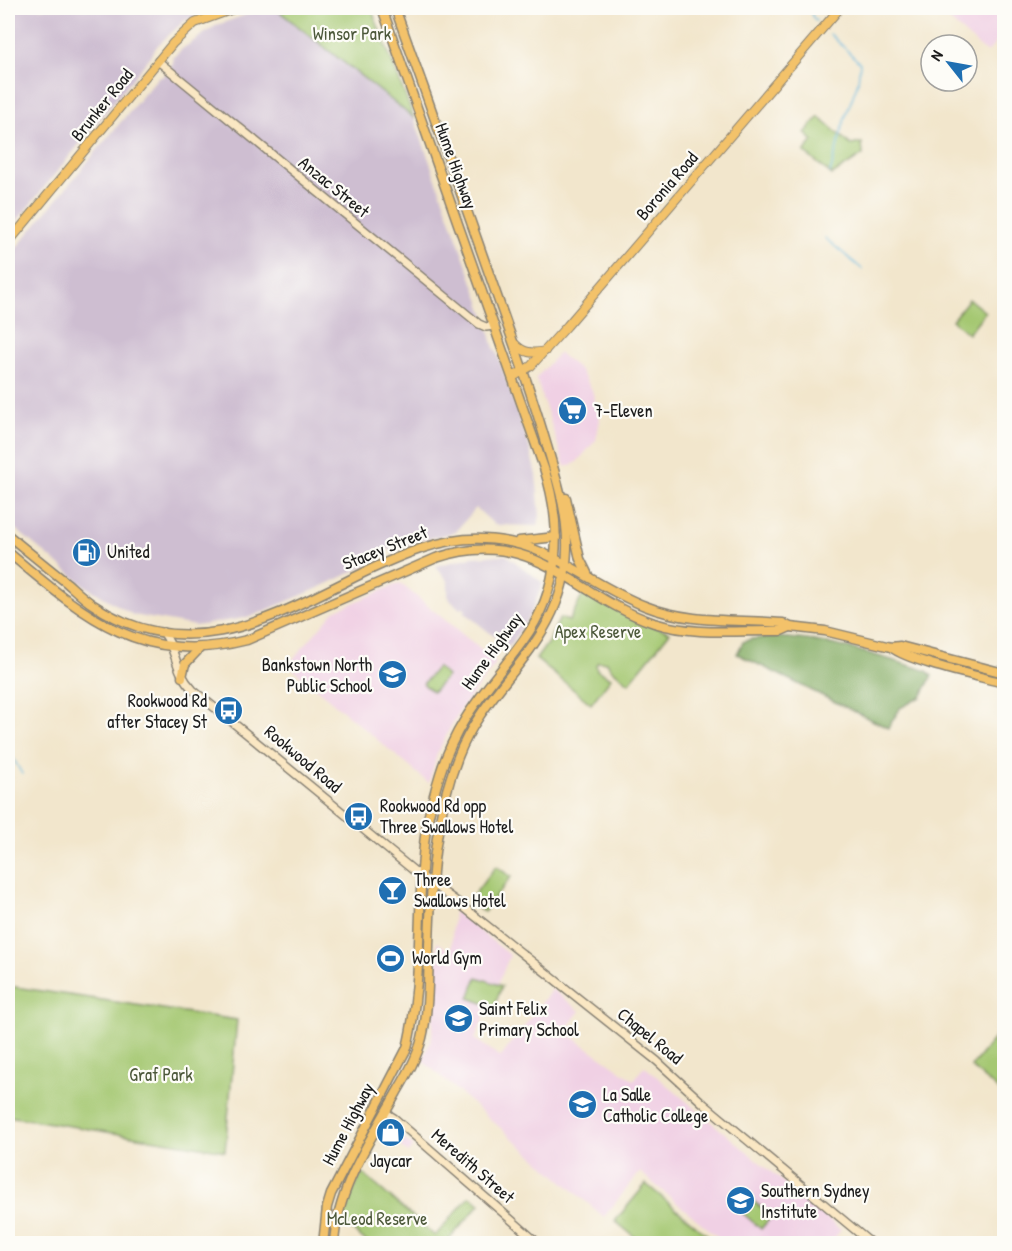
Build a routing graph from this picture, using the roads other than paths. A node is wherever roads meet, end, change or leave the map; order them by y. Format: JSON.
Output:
{"nodes":[{"id":1,"x":236,"y":8,"type":"edge"},
{"id":2,"x":382,"y":8,"type":"edge"},
{"id":3,"x":395,"y":8,"type":"edge"},
{"id":4,"x":840,"y":8,"type":"edge"},
{"id":5,"x":158,"y":62,"type":"junction"},
{"id":6,"x":8,"y":243,"type":"edge"},
{"id":7,"x":495,"y":326,"type":"junction"},
{"id":8,"x":513,"y":343,"type":"junction"},
{"id":9,"x":545,"y":351,"type":"junction"},
{"id":10,"x":524,"y":372,"type":"junction"},
{"id":11,"x":513,"y":377,"type":"junction"},
{"id":12,"x":556,"y":473,"type":"junction"},
{"id":13,"x":8,"y":535,"type":"edge"},
{"id":14,"x":556,"y":537,"type":"junction"},
{"id":15,"x":513,"y":542,"type":"junction"},
{"id":16,"x":8,"y":552,"type":"edge"},
{"id":17,"x":555,"y":557,"type":"junction"},
{"id":18,"x":566,"y":563,"type":"junction"},
{"id":19,"x":554,"y":569,"type":"junction"},
{"id":20,"x":564,"y":574,"type":"junction"},
{"id":21,"x":589,"y":576,"type":"junction"},
{"id":22,"x":790,"y":627,"type":"junction"},
{"id":23,"x":163,"y":632,"type":"junction"},
{"id":24,"x":172,"y":647,"type":"junction"},
{"id":25,"x":891,"y":647,"type":"junction"},
{"id":26,"x":200,"y":648,"type":"junction"},
{"id":27,"x":1005,"y":674,"type":"edge"},
{"id":28,"x":182,"y":677,"type":"junction"},
{"id":29,"x":1005,"y":682,"type":"edge"},
{"id":30,"x":421,"y":875,"type":"junction"},
{"id":31,"x":431,"y":882,"type":"junction"},
{"id":32,"x":406,"y":1050,"type":"junction"},
{"id":33,"x":417,"y":1054,"type":"junction"},
{"id":34,"x":386,"y":1113,"type":"junction"},
{"id":35,"x":323,"y":1244,"type":"edge"},
{"id":36,"x":334,"y":1244,"type":"edge"},
{"id":37,"x":539,"y":1244,"type":"edge"},
{"id":38,"x":872,"y":1244,"type":"edge"}],
"edges":[{"from":1,"to":5,"type":"main road","name":"Brunker Road"},
{"from":2,"to":7,"type":"highway","name":"Hume Highway"},
{"from":3,"to":8,"type":"highway","name":"Hume Highway"},
{"from":4,"to":9,"type":"main road","name":"Boronia Road"},
{"from":5,"to":6,"type":"main road","name":"Brunker Road"},
{"from":5,"to":7,"type":"main road","name":"Anzac Street"},
{"from":7,"to":11,"type":"highway","name":"Hume Highway"},
{"from":8,"to":9,"type":"main road"},
{"from":8,"to":10,"type":"highway","name":"Hume Highway"},
{"from":9,"to":10,"type":"main road","name":"Boronia Road"},
{"from":10,"to":11,"type":"main road","name":"Boronia Road"},
{"from":10,"to":12,"type":"highway","name":"Hume Highway"},
{"from":11,"to":14,"type":"highway","name":"Hume Highway"},
{"from":12,"to":18,"type":"highway","name":"Hume Highway"},
{"from":12,"to":21,"type":"highway"},
{"from":13,"to":23,"type":"highway"},
{"from":14,"to":15,"type":"highway"},
{"from":14,"to":17,"type":"highway","name":"Hume Highway"},
{"from":15,"to":17,"type":"highway","name":"Stacey Street"},
{"from":15,"to":23,"type":"highway","name":"Stacey Street"},
{"from":16,"to":24,"type":"highway"},
{"from":17,"to":18,"type":"highway","name":"Stacey Street"},
{"from":17,"to":19,"type":"highway","name":"Hume Highway"},
{"from":18,"to":20,"type":"highway","name":"Hume Highway"},
{"from":18,"to":21,"type":"highway","name":"Stacey Street"},
{"from":19,"to":20,"type":"highway","name":"Stacey Street"},
{"from":19,"to":26,"type":"highway","name":"Stacey Street"},
{"from":19,"to":30,"type":"highway","name":"Hume Highway"},
{"from":20,"to":22,"type":"highway","name":"Stacey Street"},
{"from":20,"to":31,"type":"highway","name":"Hume Highway"},
{"from":21,"to":22,"type":"highway","name":"Stacey Street"},
{"from":22,"to":25,"type":"highway","name":"Stacey Street"},
{"from":23,"to":24,"type":"main road","name":"Rookwood Road"},
{"from":24,"to":26,"type":"highway","name":"Stacey Street"},
{"from":24,"to":28,"type":"main road","name":"Rookwood Road"},
{"from":25,"to":27,"type":"highway","name":"Stacey Street"},
{"from":25,"to":29,"type":"highway","name":"Stacey Street"},
{"from":26,"to":28,"type":"highway"},
{"from":28,"to":30,"type":"main road","name":"Rookwood Road"},
{"from":30,"to":31,"type":"main road","name":"Rookwood Road"},
{"from":30,"to":32,"type":"highway","name":"Hume Highway"},
{"from":31,"to":33,"type":"highway","name":"Hume Highway"},
{"from":31,"to":38,"type":"main road","name":"Chapel Road"},
{"from":32,"to":33,"type":"highway"},
{"from":32,"to":35,"type":"highway","name":"Hume Highway"},
{"from":33,"to":34,"type":"highway","name":"Hume Highway"},
{"from":34,"to":36,"type":"highway","name":"Hume Highway"},
{"from":34,"to":37,"type":"main road","name":"Meredith Street"}]}
